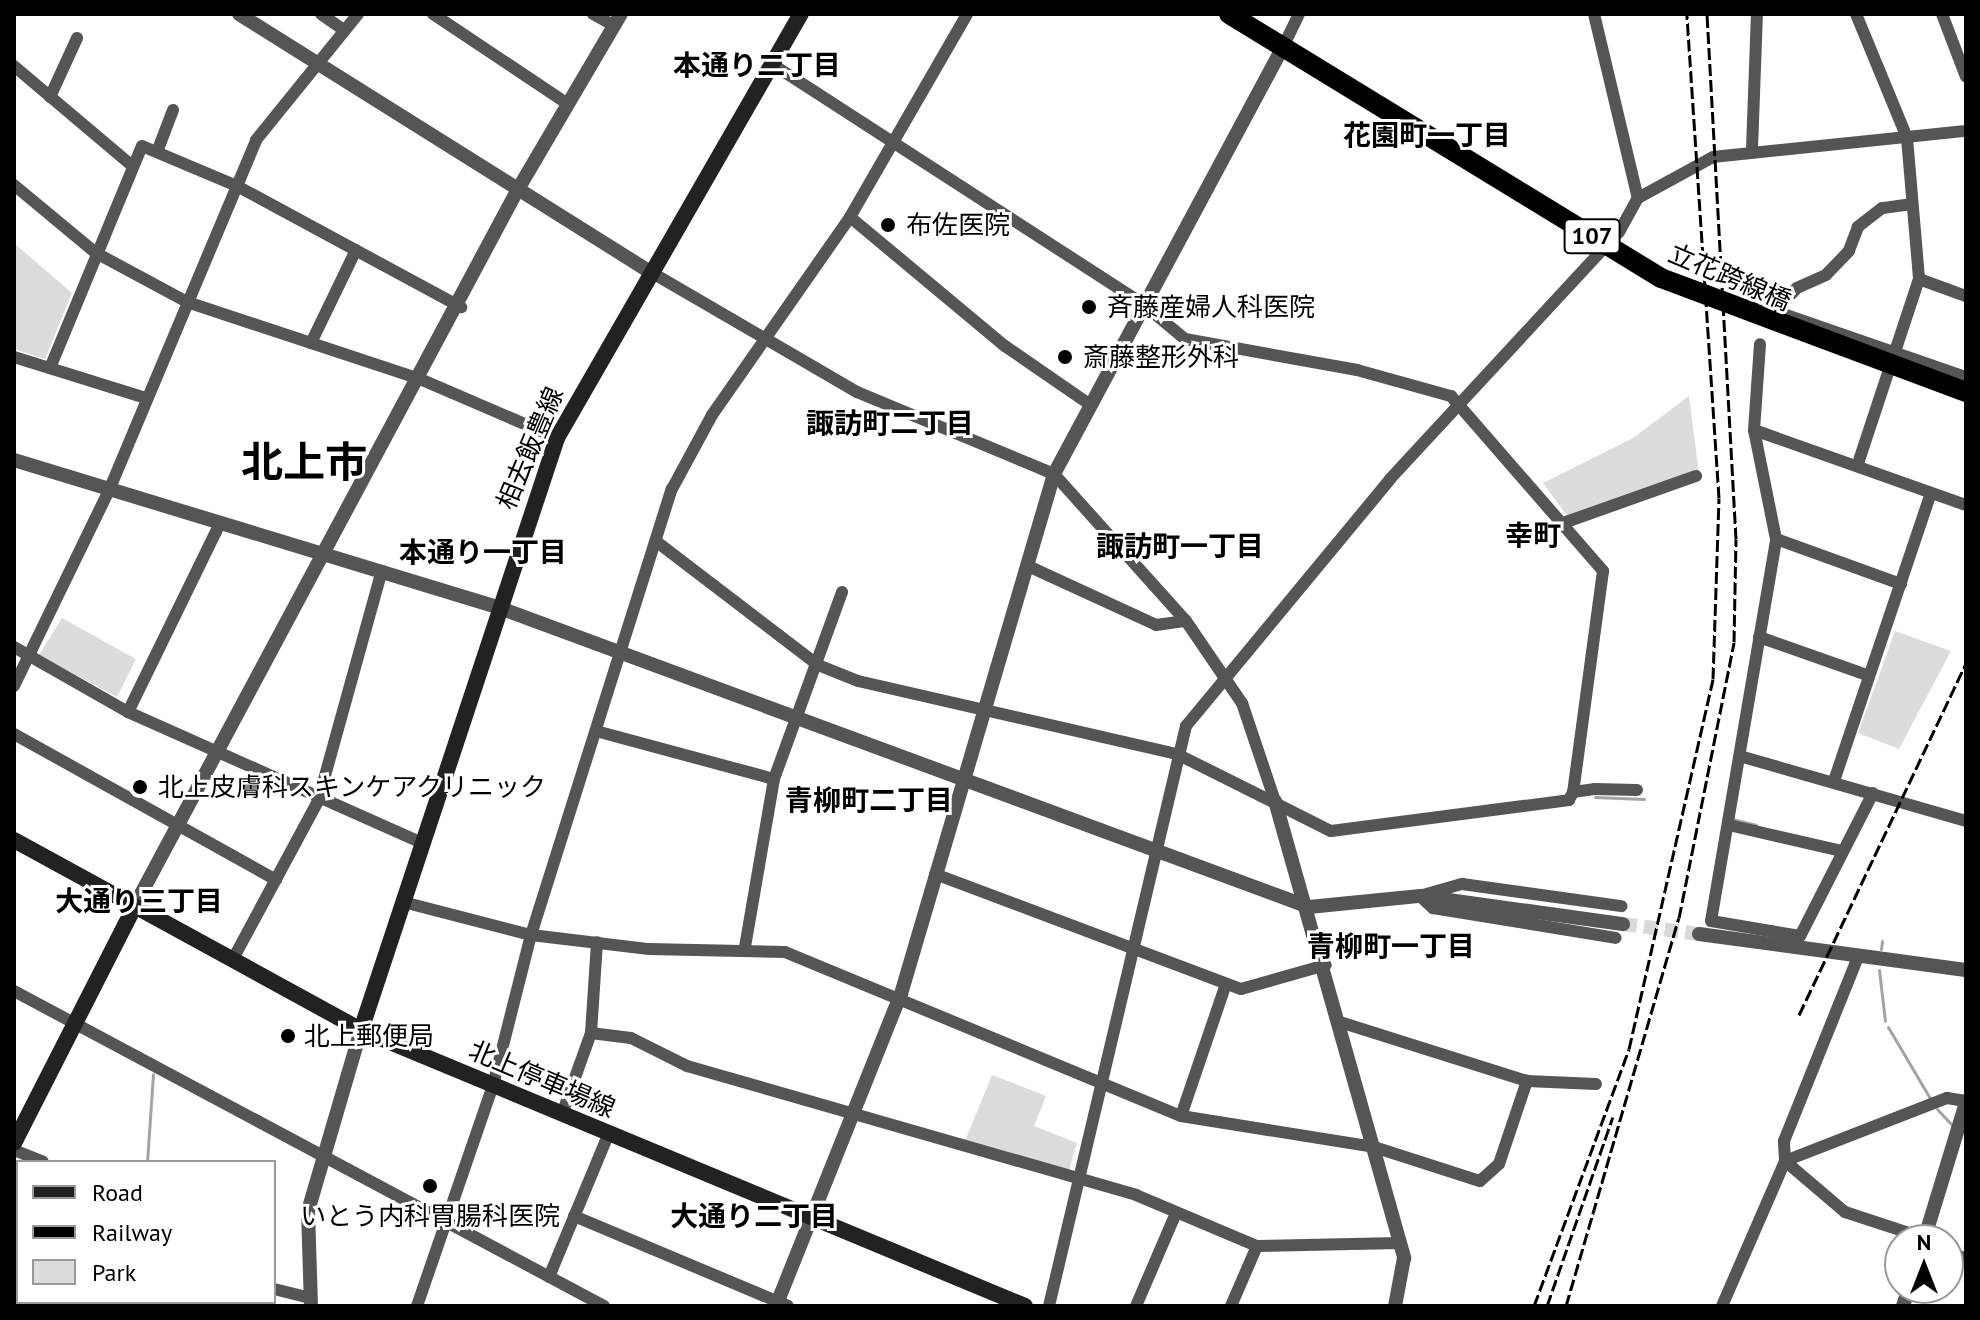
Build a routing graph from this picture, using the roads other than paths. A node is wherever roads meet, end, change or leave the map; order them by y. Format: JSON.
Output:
{"nodes":[{"id":1,"x":239,"y":14,"type":"edge"},
{"id":2,"x":321,"y":14,"type":"edge"},
{"id":3,"x":358,"y":14,"type":"edge"},
{"id":4,"x":433,"y":14,"type":"edge"},
{"id":5,"x":593,"y":14,"type":"edge"},
{"id":6,"x":801,"y":14,"type":"edge"},
{"id":7,"x":967,"y":14,"type":"edge"},
{"id":8,"x":1229,"y":14,"type":"edge"},
{"id":9,"x":1299,"y":14,"type":"edge"},
{"id":10,"x":1594,"y":14,"type":"edge"},
{"id":11,"x":1757,"y":14,"type":"edge"},
{"id":12,"x":1856,"y":14,"type":"edge"},
{"id":13,"x":1942,"y":14,"type":"edge"},
{"id":14,"x":618,"y":20,"type":"edge"},
{"id":15,"x":344,"y":30,"type":"junction"},
{"id":16,"x":77,"y":38,"type":"dead end"},
{"id":17,"x":1283,"y":47,"type":"junction"},
{"id":18,"x":314,"y":60,"type":"junction"},
{"id":19,"x":772,"y":64,"type":"junction"},
{"id":20,"x":14,"y":66,"type":"edge"},
{"id":21,"x":1966,"y":77,"type":"edge"},
{"id":22,"x":50,"y":97,"type":"junction"},
{"id":23,"x":568,"y":104,"type":"junction"},
{"id":24,"x":173,"y":110,"type":"dead end"},
{"id":25,"x":1966,"y":131,"type":"edge"},
{"id":26,"x":1907,"y":138,"type":"junction"},
{"id":27,"x":891,"y":142,"type":"junction"},
{"id":28,"x":1752,"y":149,"type":"junction"},
{"id":29,"x":157,"y":152,"type":"junction"},
{"id":30,"x":131,"y":165,"type":"junction"},
{"id":31,"x":14,"y":185,"type":"edge"},
{"id":32,"x":237,"y":186,"type":"junction"},
{"id":33,"x":517,"y":191,"type":"junction"},
{"id":34,"x":1638,"y":198,"type":"junction"},
{"id":35,"x":1912,"y":204,"type":"junction"},
{"id":36,"x":850,"y":217,"type":"junction"},
{"id":37,"x":356,"y":250,"type":"junction"},
{"id":38,"x":96,"y":253,"type":"junction"},
{"id":39,"x":649,"y":271,"type":"junction"},
{"id":40,"x":1919,"y":279,"type":"junction"},
{"id":41,"x":1966,"y":296,"type":"edge"},
{"id":42,"x":187,"y":302,"type":"junction"},
{"id":43,"x":1144,"y":305,"type":"junction"},
{"id":44,"x":461,"y":307,"type":"junction"},
{"id":45,"x":768,"y":341,"type":"junction"},
{"id":46,"x":311,"y":343,"type":"junction"},
{"id":47,"x":1760,"y":344,"type":"dead end"},
{"id":48,"x":1896,"y":353,"type":"junction"},
{"id":49,"x":14,"y":357,"type":"edge"},
{"id":50,"x":50,"y":368,"type":"junction"},
{"id":51,"x":1966,"y":377,"type":"edge"},
{"id":52,"x":420,"y":379,"type":"junction"},
{"id":53,"x":1966,"y":392,"type":"edge"},
{"id":54,"x":146,"y":398,"type":"junction"},
{"id":55,"x":1089,"y":404,"type":"junction"},
{"id":56,"x":1460,"y":407,"type":"junction"},
{"id":57,"x":1754,"y":430,"type":"junction"},
{"id":58,"x":557,"y":438,"type":"junction"},
{"id":59,"x":14,"y":460,"type":"edge"},
{"id":60,"x":1857,"y":466,"type":"junction"},
{"id":61,"x":1054,"y":474,"type":"junction"},
{"id":62,"x":1696,"y":476,"type":"dead end"},
{"id":63,"x":110,"y":488,"type":"junction"},
{"id":64,"x":1931,"y":493,"type":"junction"},
{"id":65,"x":1966,"y":505,"type":"edge"},
{"id":66,"x":1566,"y":522,"type":"junction"},
{"id":67,"x":220,"y":523,"type":"junction"},
{"id":68,"x":1776,"y":539,"type":"junction"},
{"id":69,"x":657,"y":542,"type":"junction"},
{"id":70,"x":323,"y":554,"type":"junction"},
{"id":71,"x":1028,"y":566,"type":"junction"},
{"id":72,"x":382,"y":571,"type":"junction"},
{"id":73,"x":1901,"y":584,"type":"junction"},
{"id":74,"x":842,"y":592,"type":"dead end"},
{"id":75,"x":497,"y":607,"type":"junction"},
{"id":76,"x":1186,"y":621,"type":"junction"},
{"id":77,"x":1759,"y":637,"type":"junction"},
{"id":78,"x":14,"y":647,"type":"edge"},
{"id":79,"x":623,"y":654,"type":"junction"},
{"id":80,"x":33,"y":656,"type":"junction"},
{"id":81,"x":818,"y":665,"type":"junction"},
{"id":82,"x":1867,"y":675,"type":"junction"},
{"id":83,"x":1226,"y":680,"type":"junction"},
{"id":84,"x":14,"y":686,"type":"edge"},
{"id":85,"x":128,"y":712,"type":"junction"},
{"id":86,"x":987,"y":712,"type":"junction"},
{"id":87,"x":795,"y":720,"type":"junction"},
{"id":88,"x":596,"y":731,"type":"junction"},
{"id":89,"x":14,"y":734,"type":"edge"},
{"id":90,"x":215,"y":753,"type":"junction"},
{"id":91,"x":1177,"y":754,"type":"junction"},
{"id":92,"x":1743,"y":757,"type":"junction"},
{"id":93,"x":774,"y":779,"type":"junction"},
{"id":94,"x":965,"y":781,"type":"junction"},
{"id":95,"x":1834,"y":781,"type":"junction"},
{"id":96,"x":1637,"y":790,"type":"dead end"},
{"id":97,"x":1573,"y":792,"type":"junction"},
{"id":98,"x":1873,"y":793,"type":"junction"},
{"id":99,"x":318,"y":801,"type":"junction"},
{"id":100,"x":1275,"y":801,"type":"junction"},
{"id":101,"x":1966,"y":821,"type":"edge"},
{"id":102,"x":179,"y":822,"type":"junction"},
{"id":103,"x":1733,"y":826,"type":"junction"},
{"id":104,"x":14,"y":840,"type":"edge"},
{"id":105,"x":422,"y":843,"type":"junction"},
{"id":106,"x":1152,"y":850,"type":"junction"},
{"id":107,"x":1841,"y":851,"type":"junction"},
{"id":108,"x":935,"y":874,"type":"junction"},
{"id":109,"x":276,"y":880,"type":"junction"},
{"id":110,"x":1420,"y":896,"type":"junction"},
{"id":111,"x":403,"y":902,"type":"junction"},
{"id":112,"x":1585,"y":905,"type":"junction"},
{"id":113,"x":1621,"y":906,"type":"dead end"},
{"id":114,"x":134,"y":907,"type":"junction"},
{"id":115,"x":1309,"y":907,"type":"junction"},
{"id":116,"x":1620,"y":931,"type":"joint"},
{"id":117,"x":1581,"y":932,"type":"junction"},
{"id":118,"x":1699,"y":934,"type":"tunnel mouth"},
{"id":119,"x":531,"y":935,"type":"junction"},
{"id":120,"x":597,"y":942,"type":"junction"},
{"id":121,"x":745,"y":947,"type":"junction"},
{"id":122,"x":1130,"y":947,"type":"junction"},
{"id":123,"x":1858,"y":957,"type":"junction"},
{"id":124,"x":233,"y":959,"type":"junction"},
{"id":125,"x":1326,"y":965,"type":"junction"},
{"id":126,"x":1966,"y":970,"type":"edge"},
{"id":127,"x":1226,"y":984,"type":"junction"},
{"id":128,"x":14,"y":991,"type":"edge"},
{"id":129,"x":901,"y":994,"type":"junction"},
{"id":130,"x":1343,"y":1023,"type":"junction"},
{"id":131,"x":77,"y":1024,"type":"junction"},
{"id":132,"x":361,"y":1030,"type":"junction"},
{"id":133,"x":591,"y":1033,"type":"junction"},
{"id":134,"x":1103,"y":1080,"type":"junction"},
{"id":135,"x":1527,"y":1081,"type":"junction"},
{"id":136,"x":1596,"y":1084,"type":"dead end"},
{"id":137,"x":493,"y":1085,"type":"junction"},
{"id":138,"x":1966,"y":1102,"type":"edge"},
{"id":139,"x":562,"y":1114,"type":"junction"},
{"id":140,"x":854,"y":1114,"type":"junction"},
{"id":141,"x":1181,"y":1116,"type":"junction"},
{"id":142,"x":609,"y":1133,"type":"junction"},
{"id":143,"x":14,"y":1143,"type":"edge"},
{"id":144,"x":1374,"y":1147,"type":"junction"},
{"id":145,"x":14,"y":1150,"type":"edge"},
{"id":146,"x":323,"y":1159,"type":"junction"},
{"id":147,"x":38,"y":1160,"type":"edge"},
{"id":148,"x":1785,"y":1161,"type":"junction"},
{"id":149,"x":1078,"y":1181,"type":"junction"},
{"id":150,"x":1176,"y":1213,"type":"junction"},
{"id":151,"x":574,"y":1216,"type":"junction"},
{"id":152,"x":813,"y":1218,"type":"junction"},
{"id":153,"x":448,"y":1222,"type":"junction"},
{"id":154,"x":1929,"y":1224,"type":"edge"},
{"id":155,"x":1884,"y":1225,"type":"edge"},
{"id":156,"x":1400,"y":1243,"type":"junction"},
{"id":157,"x":1257,"y":1246,"type":"junction"},
{"id":158,"x":549,"y":1277,"type":"junction"},
{"id":159,"x":276,"y":1290,"type":"edge"},
{"id":160,"x":311,"y":1302,"type":"edge"},
{"id":161,"x":780,"y":1304,"type":"edge"},
{"id":162,"x":417,"y":1306,"type":"edge"},
{"id":163,"x":604,"y":1306,"type":"edge"},
{"id":164,"x":1025,"y":1306,"type":"edge"},
{"id":165,"x":1049,"y":1306,"type":"edge"},
{"id":166,"x":1136,"y":1306,"type":"edge"},
{"id":167,"x":1231,"y":1306,"type":"edge"},
{"id":168,"x":1395,"y":1306,"type":"edge"},
{"id":169,"x":1722,"y":1306,"type":"edge"}],
"edges":[{"from":1,"to":18,"type":"street"},
{"from":2,"to":15,"type":"street"},
{"from":3,"to":15,"type":"street"},
{"from":4,"to":23,"type":"street"},
{"from":5,"to":14,"type":"street"},
{"from":6,"to":19,"type":"main road","name":"相去飯豊線"},
{"from":7,"to":27,"type":"street"},
{"from":8,"to":17,"type":"highway","number":"107"},
{"from":9,"to":17,"type":"street"},
{"from":10,"to":34,"type":"street"},
{"from":11,"to":28,"type":"street"},
{"from":12,"to":26,"type":"street"},
{"from":13,"to":21,"type":"street"},
{"from":14,"to":23,"type":"street"},
{"from":15,"to":18,"type":"street"},
{"from":16,"to":22,"type":"street"},
{"from":17,"to":43,"type":"street"},
{"from":17,"to":53,"type":"highway","name":"立花跨線橋","number":"107"},
{"from":18,"to":32,"type":"street"},
{"from":18,"to":33,"type":"street"},
{"from":19,"to":27,"type":"street"},
{"from":19,"to":39,"type":"main road","name":"相去飯豊線"},
{"from":20,"to":22,"type":"street"},
{"from":22,"to":30,"type":"street"},
{"from":23,"to":33,"type":"street"},
{"from":24,"to":29,"type":"street"},
{"from":25,"to":26,"type":"street"},
{"from":26,"to":28,"type":"street"},
{"from":26,"to":35,"type":"street"},
{"from":27,"to":36,"type":"street"},
{"from":27,"to":43,"type":"street"},
{"from":28,"to":34,"type":"street"},
{"from":29,"to":30,"type":"street"},
{"from":29,"to":32,"type":"street"},
{"from":30,"to":38,"type":"street"},
{"from":31,"to":38,"type":"street"},
{"from":32,"to":37,"type":"street"},
{"from":32,"to":42,"type":"street"},
{"from":33,"to":39,"type":"street"},
{"from":33,"to":44,"type":"street"},
{"from":34,"to":56,"type":"street"},
{"from":35,"to":40,"type":"street"},
{"from":35,"to":48,"type":"street"},
{"from":36,"to":45,"type":"street"},
{"from":36,"to":55,"type":"street"},
{"from":37,"to":44,"type":"street"},
{"from":37,"to":46,"type":"street"},
{"from":38,"to":42,"type":"street"},
{"from":38,"to":50,"type":"street"},
{"from":39,"to":45,"type":"street"},
{"from":39,"to":58,"type":"main road","name":"相去飯豊線"},
{"from":40,"to":41,"type":"street"},
{"from":40,"to":48,"type":"street"},
{"from":42,"to":46,"type":"street"},
{"from":42,"to":54,"type":"street"},
{"from":43,"to":55,"type":"street"},
{"from":43,"to":56,"type":"street"},
{"from":44,"to":52,"type":"street"},
{"from":45,"to":61,"type":"street"},
{"from":45,"to":69,"type":"street"},
{"from":46,"to":52,"type":"street"},
{"from":47,"to":57,"type":"street"},
{"from":48,"to":51,"type":"street"},
{"from":48,"to":60,"type":"street"},
{"from":49,"to":50,"type":"street"},
{"from":50,"to":54,"type":"street"},
{"from":52,"to":58,"type":"street"},
{"from":52,"to":70,"type":"street"},
{"from":54,"to":63,"type":"street"},
{"from":55,"to":61,"type":"street"},
{"from":56,"to":66,"type":"street"},
{"from":56,"to":83,"type":"street"},
{"from":57,"to":60,"type":"street"},
{"from":57,"to":68,"type":"street"},
{"from":58,"to":75,"type":"main road","name":"相去飯豊線"},
{"from":59,"to":63,"type":"street"},
{"from":60,"to":64,"type":"street"},
{"from":61,"to":71,"type":"street"},
{"from":61,"to":76,"type":"street"},
{"from":62,"to":66,"type":"street"},
{"from":63,"to":67,"type":"street"},
{"from":63,"to":80,"type":"street"},
{"from":64,"to":65,"type":"street"},
{"from":64,"to":73,"type":"street"},
{"from":66,"to":97,"type":"street"},
{"from":67,"to":70,"type":"street"},
{"from":67,"to":85,"type":"street"},
{"from":68,"to":73,"type":"street"},
{"from":68,"to":77,"type":"street"},
{"from":69,"to":79,"type":"street"},
{"from":69,"to":81,"type":"street"},
{"from":70,"to":72,"type":"street"},
{"from":70,"to":90,"type":"street"},
{"from":71,"to":76,"type":"street"},
{"from":71,"to":86,"type":"street"},
{"from":72,"to":75,"type":"street"},
{"from":72,"to":99,"type":"street"},
{"from":73,"to":82,"type":"street"},
{"from":74,"to":81,"type":"street"},
{"from":75,"to":79,"type":"street"},
{"from":75,"to":105,"type":"main road","name":"相去飯豊線"},
{"from":76,"to":83,"type":"street"},
{"from":77,"to":82,"type":"street"},
{"from":77,"to":92,"type":"street"},
{"from":78,"to":80,"type":"street"},
{"from":79,"to":87,"type":"street"},
{"from":79,"to":88,"type":"street"},
{"from":80,"to":84,"type":"street"},
{"from":80,"to":85,"type":"street"},
{"from":81,"to":86,"type":"street"},
{"from":81,"to":87,"type":"street"},
{"from":82,"to":95,"type":"street"},
{"from":83,"to":91,"type":"street"},
{"from":83,"to":100,"type":"street"},
{"from":85,"to":90,"type":"street"},
{"from":86,"to":91,"type":"street"},
{"from":86,"to":94,"type":"street"},
{"from":87,"to":93,"type":"street"},
{"from":87,"to":94,"type":"street"},
{"from":88,"to":93,"type":"street"},
{"from":88,"to":119,"type":"street"},
{"from":89,"to":102,"type":"street"},
{"from":90,"to":99,"type":"street"},
{"from":90,"to":102,"type":"street"},
{"from":91,"to":100,"type":"street"},
{"from":91,"to":106,"type":"street"},
{"from":92,"to":95,"type":"street"},
{"from":92,"to":103,"type":"street"},
{"from":93,"to":121,"type":"street"},
{"from":94,"to":106,"type":"street"},
{"from":94,"to":108,"type":"street"},
{"from":95,"to":98,"type":"street"},
{"from":96,"to":97,"type":"street"},
{"from":97,"to":100,"type":"street"},
{"from":98,"to":101,"type":"street"},
{"from":98,"to":107,"type":"street"},
{"from":99,"to":105,"type":"street"},
{"from":99,"to":109,"type":"street"},
{"from":100,"to":115,"type":"street"},
{"from":102,"to":109,"type":"street"},
{"from":102,"to":114,"type":"street"},
{"from":103,"to":107,"type":"street"},
{"from":103,"to":107,"type":"street"},
{"from":104,"to":114,"type":"main road","name":"北上停車場線"},
{"from":105,"to":111,"type":"main road","name":"相去飯豊線"},
{"from":106,"to":115,"type":"street"},
{"from":106,"to":122,"type":"street"},
{"from":108,"to":122,"type":"street"},
{"from":108,"to":129,"type":"street"},
{"from":109,"to":124,"type":"street"},
{"from":110,"to":112,"type":"street"},
{"from":110,"to":115,"type":"street"},
{"from":110,"to":116,"type":"street"},
{"from":110,"to":117,"type":"street"},
{"from":111,"to":119,"type":"street"},
{"from":111,"to":132,"type":"main road","name":"相去飯豊線"},
{"from":112,"to":113,"type":"street"},
{"from":112,"to":117,"type":"street"},
{"from":114,"to":124,"type":"main road","name":"北上停車場線"},
{"from":114,"to":131,"type":"main road"},
{"from":115,"to":125,"type":"street"},
{"from":116,"to":117,"type":"street"},
{"from":118,"to":123,"type":"street"},
{"from":119,"to":120,"type":"street"},
{"from":119,"to":137,"type":"street"},
{"from":120,"to":121,"type":"street"},
{"from":120,"to":133,"type":"street"},
{"from":121,"to":129,"type":"street"},
{"from":122,"to":127,"type":"street"},
{"from":122,"to":134,"type":"street"},
{"from":123,"to":126,"type":"street"},
{"from":123,"to":148,"type":"street"},
{"from":124,"to":132,"type":"main road","name":"北上停車場線"},
{"from":125,"to":127,"type":"street"},
{"from":125,"to":130,"type":"street"},
{"from":127,"to":141,"type":"street"},
{"from":128,"to":131,"type":"street"},
{"from":129,"to":134,"type":"street"},
{"from":129,"to":140,"type":"street"},
{"from":130,"to":135,"type":"street"},
{"from":130,"to":144,"type":"street"},
{"from":131,"to":143,"type":"main road"},
{"from":131,"to":146,"type":"street"},
{"from":132,"to":137,"type":"main road","name":"北上停車場線"},
{"from":132,"to":146,"type":"street"},
{"from":133,"to":139,"type":"street"},
{"from":133,"to":140,"type":"street"},
{"from":134,"to":141,"type":"street"},
{"from":134,"to":149,"type":"street"},
{"from":135,"to":136,"type":"street"},
{"from":135,"to":144,"type":"street"},
{"from":137,"to":139,"type":"main road","name":"北上停車場線"},
{"from":137,"to":153,"type":"street"},
{"from":138,"to":148,"type":"street"},
{"from":138,"to":154,"type":"street"},
{"from":139,"to":142,"type":"main road","name":"北上停車場線"},
{"from":140,"to":149,"type":"street"},
{"from":140,"to":152,"type":"street"},
{"from":141,"to":144,"type":"street"},
{"from":142,"to":151,"type":"street"},
{"from":142,"to":152,"type":"main road","name":"北上停車場線"},
{"from":144,"to":156,"type":"street"},
{"from":145,"to":147,"type":"street"},
{"from":146,"to":153,"type":"street"},
{"from":146,"to":160,"type":"street"},
{"from":148,"to":155,"type":"street"},
{"from":148,"to":169,"type":"street"},
{"from":149,"to":150,"type":"street"},
{"from":149,"to":165,"type":"street"},
{"from":150,"to":157,"type":"street"},
{"from":150,"to":166,"type":"street"},
{"from":151,"to":158,"type":"street"},
{"from":151,"to":161,"type":"street"},
{"from":152,"to":161,"type":"street"},
{"from":152,"to":164,"type":"main road","name":"北上停車場線"},
{"from":153,"to":158,"type":"street"},
{"from":153,"to":162,"type":"street"},
{"from":156,"to":157,"type":"street"},
{"from":156,"to":168,"type":"street"},
{"from":157,"to":167,"type":"street"},
{"from":158,"to":163,"type":"street"},
{"from":159,"to":160,"type":"street"}]}
